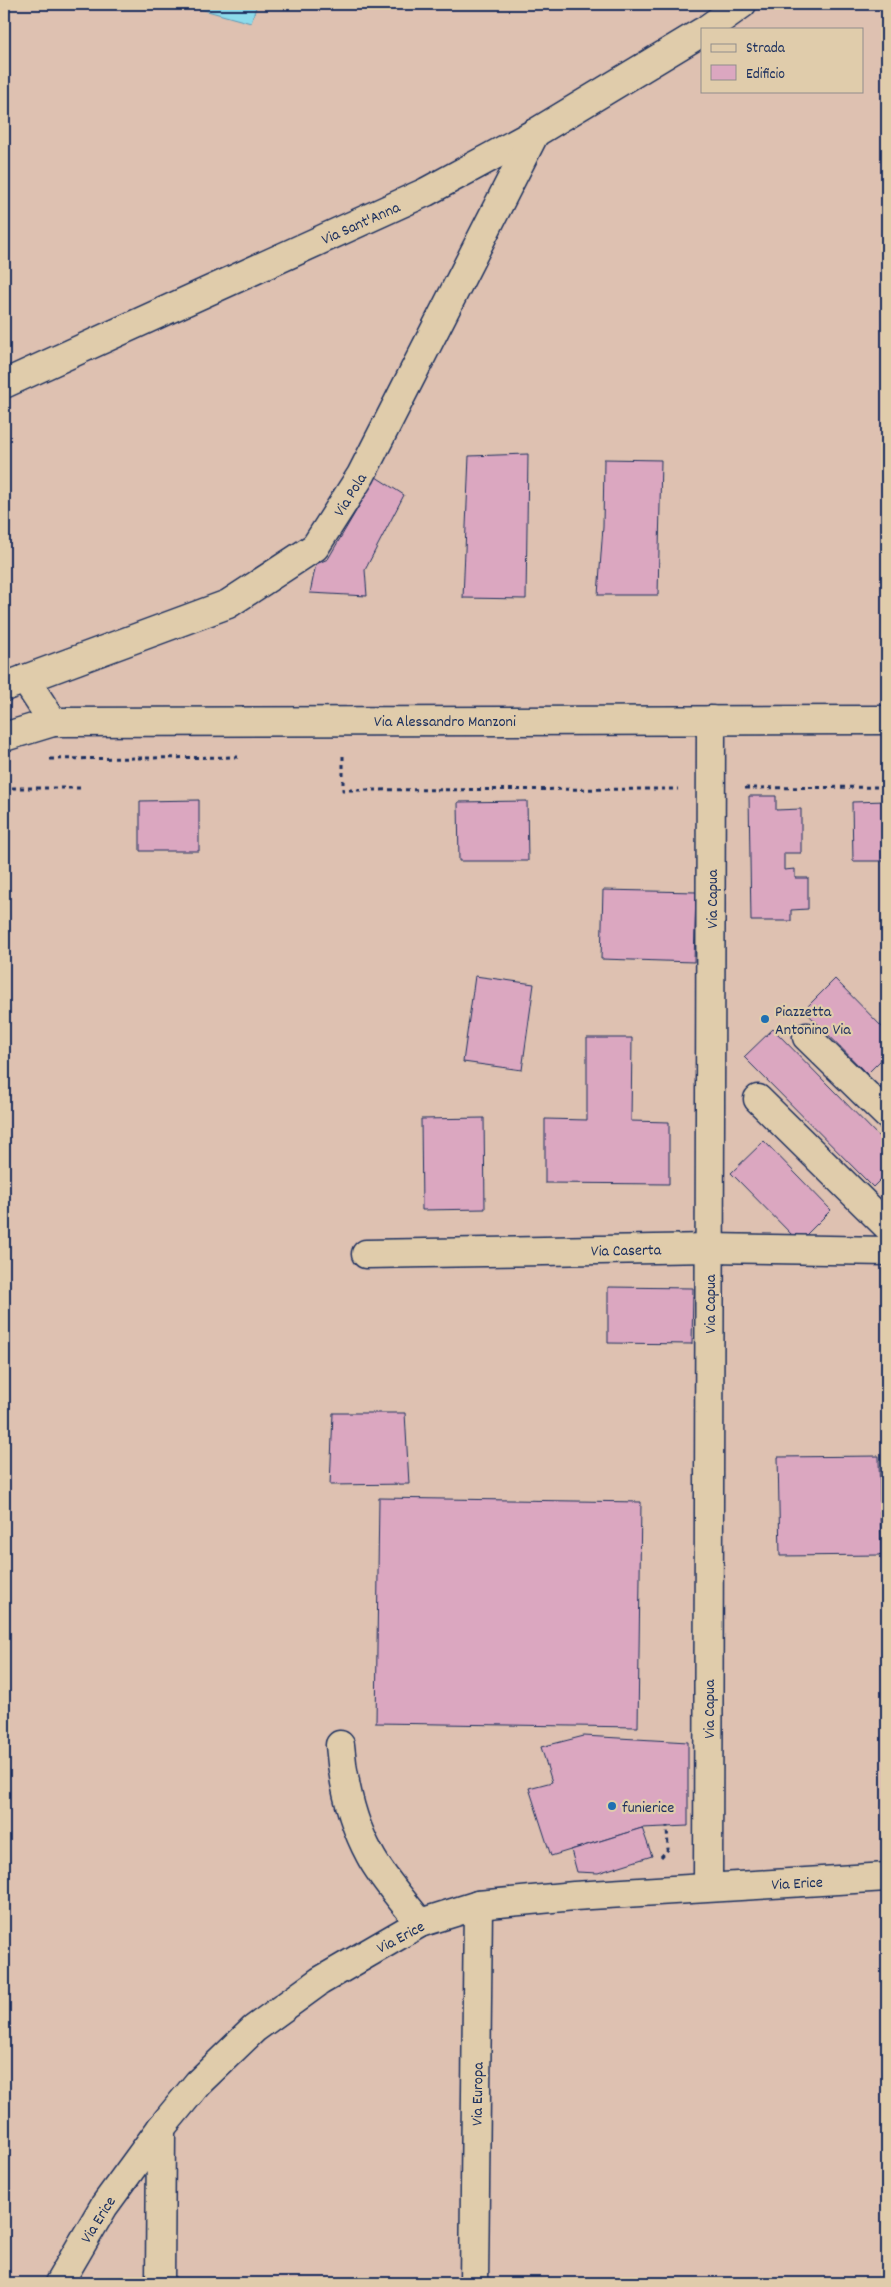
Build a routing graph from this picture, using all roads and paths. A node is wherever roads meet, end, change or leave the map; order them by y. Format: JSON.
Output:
{"nodes":[{"id":1,"x":742,"y":4,"type":"edge"},
{"id":2,"x":708,"y":28,"type":"edge"},
{"id":3,"x":701,"y":33,"type":"edge"},
{"id":4,"x":535,"y":134,"type":"junction"},
{"id":5,"x":4,"y":384,"type":"edge"},
{"id":6,"x":15,"y":683,"type":"edge"},
{"id":7,"x":712,"y":720,"type":"junction"},
{"id":8,"x":887,"y":720,"type":"edge"},
{"id":9,"x":53,"y":722,"type":"junction"},
{"id":10,"x":4,"y":737,"type":"edge"},
{"id":11,"x":342,"y":756,"type":"dead end"},
{"id":12,"x":887,"y":787,"type":"edge"},
{"id":13,"x":4,"y":788,"type":"edge"},
{"id":14,"x":82,"y":788,"type":"dead end"},
{"id":15,"x":711,"y":788,"type":"junction"},
{"id":16,"x":807,"y":1037,"type":"dead end"},
{"id":17,"x":758,"y":1100,"type":"dead end"},
{"id":18,"x":887,"y":1115,"type":"edge"},
{"id":19,"x":887,"y":1226,"type":"edge"},
{"id":20,"x":710,"y":1248,"type":"junction"},
{"id":21,"x":887,"y":1251,"type":"edge"},
{"id":22,"x":366,"y":1254,"type":"dead end"},
{"id":23,"x":340,"y":1745,"type":"dead end"},
{"id":24,"x":668,"y":1826,"type":"dead end"},
{"id":25,"x":659,"y":1860,"type":"dead end"},
{"id":26,"x":887,"y":1877,"type":"edge"},
{"id":27,"x":708,"y":1887,"type":"junction"},
{"id":28,"x":478,"y":1905,"type":"junction"},
{"id":29,"x":420,"y":1923,"type":"junction"},
{"id":30,"x":161,"y":2128,"type":"junction"},
{"id":31,"x":59,"y":2283,"type":"edge"},
{"id":32,"x":160,"y":2283,"type":"edge"},
{"id":33,"x":474,"y":2283,"type":"edge"}],
"edges":[{"from":1,"to":2,"type":"street"},
{"from":3,"to":4,"type":"street","name":"Via Sant'Anna"},
{"from":4,"to":5,"type":"street","name":"Via Sant'Anna"},
{"from":4,"to":6,"type":"street","name":"Via Pola"},
{"from":6,"to":9,"type":"street"},
{"from":7,"to":8,"type":"street","name":"Via Alessandro Manzoni"},
{"from":7,"to":9,"type":"street","name":"Via Alessandro Manzoni"},
{"from":7,"to":15,"type":"street","name":"Via Capua"},
{"from":9,"to":10,"type":"street","name":"Via Alessandro Manzoni"},
{"from":11,"to":15,"type":"path"},
{"from":12,"to":15,"type":"path"},
{"from":13,"to":14,"type":"path"},
{"from":15,"to":20,"type":"street","name":"Via Capua"},
{"from":16,"to":18,"type":"street"},
{"from":17,"to":19,"type":"street"},
{"from":20,"to":21,"type":"street","name":"Via Caserta"},
{"from":20,"to":22,"type":"street","name":"Via Caserta"},
{"from":20,"to":27,"type":"street","name":"Via Capua"},
{"from":23,"to":29,"type":"street"},
{"from":24,"to":25,"type":"path"},
{"from":26,"to":27,"type":"street","name":"Via Erice"},
{"from":27,"to":28,"type":"street","name":"Via Erice"},
{"from":28,"to":29,"type":"street","name":"Via Erice"},
{"from":28,"to":33,"type":"street","name":"Via Europa"},
{"from":29,"to":30,"type":"street","name":"Via Erice"},
{"from":30,"to":31,"type":"street","name":"Via Erice"},
{"from":30,"to":32,"type":"street"}]}
